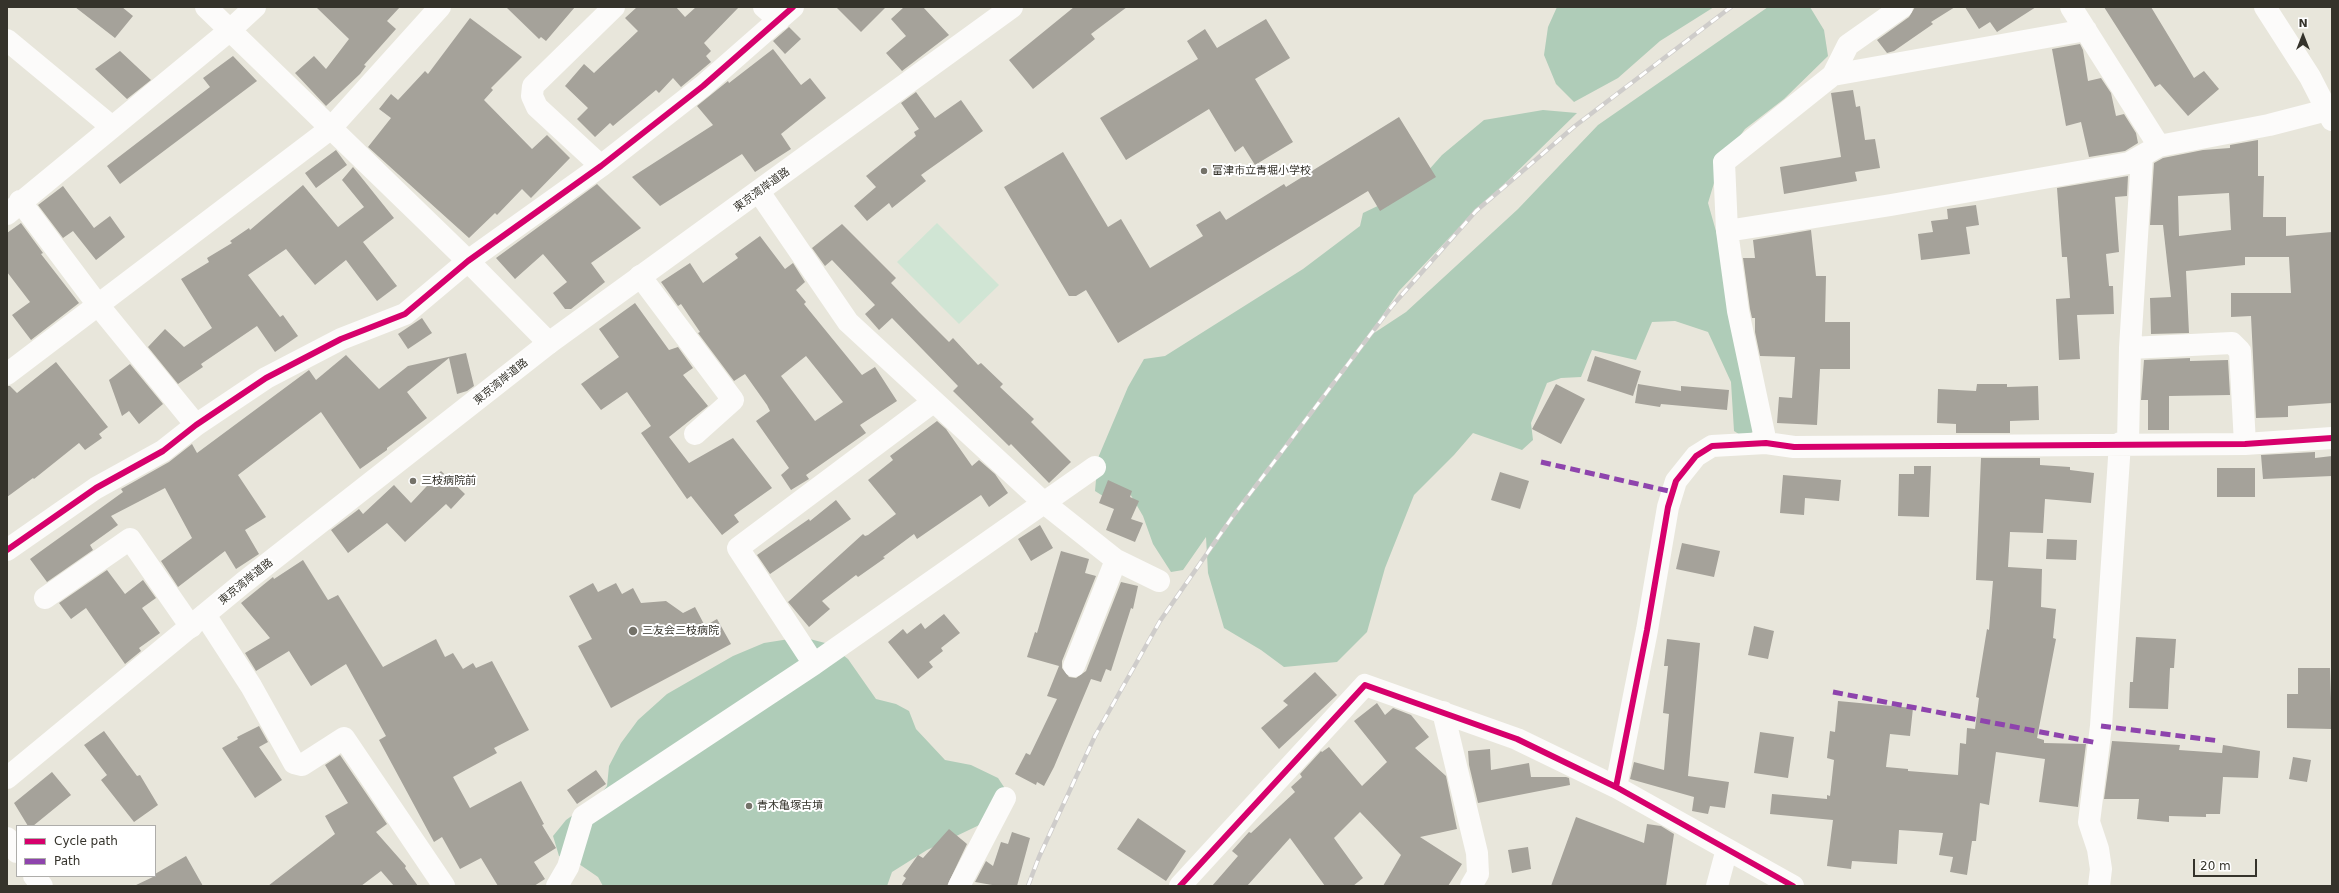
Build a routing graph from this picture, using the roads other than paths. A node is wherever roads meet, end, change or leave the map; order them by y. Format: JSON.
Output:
{"nodes":[{"id":1,"x":206,"y":7,"type":"edge"},
{"id":2,"x":254,"y":7,"type":"edge"},
{"id":3,"x":440,"y":7,"type":"edge"},
{"id":4,"x":614,"y":7,"type":"edge"},
{"id":5,"x":1012,"y":7,"type":"edge"},
{"id":6,"x":1902,"y":7,"type":"edge"},
{"id":7,"x":2071,"y":7,"type":"edge"},
{"id":8,"x":2265,"y":7,"type":"edge"},
{"id":9,"x":779,"y":11,"type":"edge"},
{"id":10,"x":2086,"y":30,"type":"junction"},
{"id":11,"x":229,"y":31,"type":"junction"},
{"id":12,"x":7,"y":40,"type":"edge"},
{"id":13,"x":1833,"y":75,"type":"junction"},
{"id":14,"x":2330,"y":114,"type":"edge"},
{"id":15,"x":112,"y":127,"type":"junction"},
{"id":16,"x":330,"y":129,"type":"junction"},
{"id":17,"x":2150,"y":151,"type":"junction"},
{"id":18,"x":601,"y":166,"type":"junction"},
{"id":19,"x":759,"y":192,"type":"junction"},
{"id":20,"x":14,"y":208,"type":"edge"},
{"id":21,"x":1727,"y":231,"type":"junction"},
{"id":22,"x":468,"y":261,"type":"junction"},
{"id":23,"x":640,"y":276,"type":"junction"},
{"id":24,"x":98,"y":305,"type":"junction"},
{"id":25,"x":549,"y":343,"type":"junction"},
{"id":26,"x":2130,"y":348,"type":"junction"},
{"id":27,"x":7,"y":374,"type":"edge"},
{"id":28,"x":933,"y":402,"type":"junction"},
{"id":29,"x":196,"y":425,"type":"junction"},
{"id":30,"x":694,"y":434,"type":"dead end"},
{"id":31,"x":2332,"y":438,"type":"edge"},
{"id":32,"x":1766,"y":443,"type":"junction"},
{"id":33,"x":2124,"y":443,"type":"junction"},
{"id":34,"x":2245,"y":444,"type":"junction"},
{"id":35,"x":1095,"y":466,"type":"dead end"},
{"id":36,"x":1043,"y":502,"type":"junction"},
{"id":37,"x":7,"y":550,"type":"edge"},
{"id":38,"x":1116,"y":560,"type":"junction"},
{"id":39,"x":1159,"y":581,"type":"dead end"},
{"id":40,"x":45,"y":598,"type":"dead end"},
{"id":41,"x":198,"y":621,"type":"junction"},
{"id":42,"x":814,"y":664,"type":"junction"},
{"id":43,"x":1074,"y":666,"type":"dead end"},
{"id":44,"x":1443,"y":712,"type":"junction"},
{"id":45,"x":7,"y":778,"type":"edge"},
{"id":46,"x":1616,"y":787,"type":"junction"},
{"id":47,"x":1005,"y":798,"type":"dead end"},
{"id":48,"x":7,"y":838,"type":"edge"},
{"id":49,"x":1727,"y":848,"type":"junction"},
{"id":50,"x":16,"y":851,"type":"edge"},
{"id":51,"x":35,"y":877,"type":"edge"},
{"id":52,"x":42,"y":886,"type":"edge"},
{"id":53,"x":444,"y":886,"type":"edge"},
{"id":54,"x":557,"y":886,"type":"edge"},
{"id":55,"x":959,"y":886,"type":"edge"},
{"id":56,"x":1180,"y":886,"type":"edge"},
{"id":57,"x":1471,"y":886,"type":"edge"},
{"id":58,"x":1717,"y":886,"type":"edge"},
{"id":59,"x":1793,"y":886,"type":"edge"},
{"id":60,"x":2099,"y":886,"type":"edge"}],
"edges":[{"from":1,"to":11,"type":"main road"},
{"from":2,"to":11,"type":"main road"},
{"from":3,"to":16,"type":"main road"},
{"from":4,"to":18,"type":"main road"},
{"from":5,"to":19,"type":"main road","name":"東京湾岸道路"},
{"from":6,"to":13,"type":"main road"},
{"from":7,"to":10,"type":"main road"},
{"from":8,"to":14,"type":"main road"},
{"from":9,"to":18,"type":"main road"},
{"from":10,"to":13,"type":"main road"},
{"from":10,"to":17,"type":"main road"},
{"from":11,"to":15,"type":"main road"},
{"from":11,"to":16,"type":"main road"},
{"from":12,"to":15,"type":"main road"},
{"from":13,"to":21,"type":"main road"},
{"from":14,"to":17,"type":"main road"},
{"from":15,"to":20,"type":"main road"},
{"from":16,"to":22,"type":"main road"},
{"from":16,"to":24,"type":"main road"},
{"from":17,"to":21,"type":"main road"},
{"from":17,"to":26,"type":"main road"},
{"from":18,"to":22,"type":"main road"},
{"from":19,"to":23,"type":"main road","name":"東京湾岸道路"},
{"from":19,"to":28,"type":"main road"},
{"from":20,"to":24,"type":"main road"},
{"from":21,"to":32,"type":"main road"},
{"from":22,"to":25,"type":"main road"},
{"from":22,"to":29,"type":"main road"},
{"from":23,"to":25,"type":"main road","name":"東京湾岸道路"},
{"from":23,"to":30,"type":"main road"},
{"from":24,"to":27,"type":"main road"},
{"from":24,"to":29,"type":"main road"},
{"from":25,"to":41,"type":"main road","name":"東京湾岸道路"},
{"from":26,"to":33,"type":"main road"},
{"from":26,"to":34,"type":"main road"},
{"from":28,"to":36,"type":"main road"},
{"from":28,"to":42,"type":"main road"},
{"from":29,"to":37,"type":"main road"},
{"from":31,"to":34,"type":"main road"},
{"from":32,"to":33,"type":"main road"},
{"from":32,"to":46,"type":"main road"},
{"from":33,"to":34,"type":"main road"},
{"from":33,"to":60,"type":"main road"},
{"from":35,"to":36,"type":"main road"},
{"from":36,"to":38,"type":"main road"},
{"from":36,"to":42,"type":"main road"},
{"from":38,"to":39,"type":"main road"},
{"from":38,"to":43,"type":"main road"},
{"from":40,"to":41,"type":"main road"},
{"from":41,"to":45,"type":"main road","name":"東京湾岸道路"},
{"from":41,"to":53,"type":"main road"},
{"from":42,"to":54,"type":"main road"},
{"from":44,"to":46,"type":"main road"},
{"from":44,"to":56,"type":"main road"},
{"from":44,"to":57,"type":"main road"},
{"from":46,"to":49,"type":"main road"},
{"from":47,"to":55,"type":"main road"},
{"from":48,"to":50,"type":"main road"},
{"from":49,"to":58,"type":"main road"},
{"from":49,"to":59,"type":"main road"},
{"from":51,"to":52,"type":"main road"}]}
